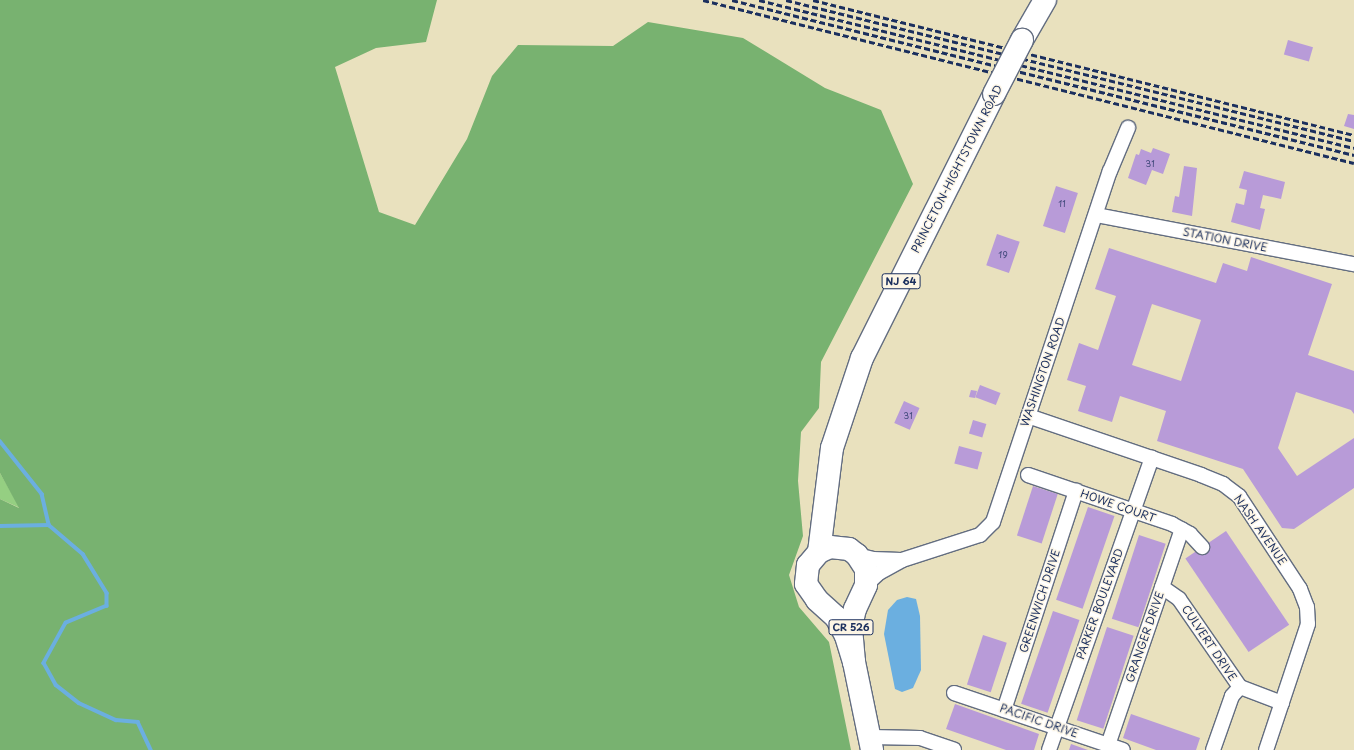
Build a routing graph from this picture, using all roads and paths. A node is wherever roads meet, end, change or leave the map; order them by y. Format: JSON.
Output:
{"nodes":[{"id":1,"x":1045,"y":0,"type":"edge"},
{"id":2,"x":1128,"y":128,"type":"dead end"},
{"id":3,"x":1096,"y":215,"type":"junction"},
{"id":4,"x":1354,"y":264,"type":"edge"},
{"id":5,"x":1028,"y":416,"type":"junction"},
{"id":6,"x":1152,"y":458,"type":"junction"},
{"id":7,"x":1028,"y":475,"type":"dead end"},
{"id":8,"x":828,"y":476,"type":"junction"},
{"id":9,"x":1076,"y":491,"type":"junction"},
{"id":10,"x":1133,"y":511,"type":"junction"},
{"id":11,"x":1182,"y":529,"type":"junction"},
{"id":12,"x":1202,"y":547,"type":"dead end"},
{"id":13,"x":819,"y":552,"type":"junction"},
{"id":14,"x":853,"y":552,"type":"junction"},
{"id":15,"x":902,"y":560,"type":"junction"},
{"id":16,"x":1162,"y":587,"type":"junction"},
{"id":17,"x":864,"y":589,"type":"junction"},
{"id":18,"x":825,"y":605,"type":"junction"},
{"id":19,"x":854,"y":662,"type":"junction"},
{"id":20,"x":1240,"y":688,"type":"junction"},
{"id":21,"x":954,"y":693,"type":"dead end"},
{"id":22,"x":1282,"y":703,"type":"junction"},
{"id":23,"x":1004,"y":710,"type":"junction"},
{"id":24,"x":1057,"y":727,"type":"junction"},
{"id":25,"x":871,"y":743,"type":"edge"},
{"id":26,"x":1108,"y":745,"type":"junction"},
{"id":27,"x":954,"y":750,"type":"edge"},
{"id":28,"x":1049,"y":750,"type":"edge"},
{"id":29,"x":1123,"y":750,"type":"edge"},
{"id":30,"x":1213,"y":750,"type":"edge"},
{"id":31,"x":1266,"y":750,"type":"edge"}],
"edges":[{"from":1,"to":8,"type":"main road","name":"PRINCETON-HIGHTSTOWN ROAD","number":"NJ 64","bridge":true},
{"from":2,"to":3,"type":"street","name":"WASHINGTON ROAD"},
{"from":3,"to":4,"type":"street","name":"STATION DRIVE"},
{"from":3,"to":5,"type":"street","name":"WASHINGTON ROAD"},
{"from":5,"to":6,"type":"street","name":"NASH AVENUE"},
{"from":5,"to":15,"type":"street","name":"WASHINGTON ROAD"},
{"from":6,"to":10,"type":"street","name":"PARKER BOULEVARD"},
{"from":6,"to":22,"type":"street","name":"NASH AVENUE"},
{"from":7,"to":9,"type":"street","name":"HOWE COURT"},
{"from":8,"to":13,"type":"main road","name":"PRINCETON-HIGHTSTOWN ROAD","number":"NJ 64"},
{"from":8,"to":14,"type":"main road","name":"PRINCETON-HIGHTSTOWN ROAD","number":"NJ 64"},
{"from":9,"to":10,"type":"street","name":"HOWE COURT"},
{"from":9,"to":23,"type":"street","name":"GREENWICH DRIVE"},
{"from":10,"to":11,"type":"street","name":"HOWE COURT"},
{"from":10,"to":24,"type":"street","name":"PARKER BOULEVARD"},
{"from":11,"to":12,"type":"street","name":"HOWE COURT"},
{"from":11,"to":16,"type":"street","name":"GRANGER DRIVE"},
{"from":13,"to":14,"type":"main road"},
{"from":13,"to":18,"type":"main road","name":"WASHINGTON ROAD","number":"CR 526"},
{"from":14,"to":15,"type":"street","name":"WASHINGTON ROAD"},
{"from":14,"to":17,"type":"main road","name":"WASHINGTON ROAD","number":"CR 526"},
{"from":15,"to":17,"type":"street","name":"WASHINGTON ROAD"},
{"from":16,"to":20,"type":"street","name":"CULVERT DRIVE"},
{"from":16,"to":26,"type":"street","name":"GRANGER DRIVE"},
{"from":17,"to":18,"type":"main road"},
{"from":17,"to":19,"type":"main road","name":"WASHINGTON ROAD","number":"CR 526"},
{"from":18,"to":19,"type":"main road","name":"WASHINGTON ROAD","number":"CR 526"},
{"from":19,"to":25,"type":"main road","name":"WASHINGTON ROAD","number":"CR 526"},
{"from":20,"to":22,"type":"street","name":"CULVERT DRIVE"},
{"from":20,"to":30,"type":"street"},
{"from":21,"to":23,"type":"street","name":"PACIFIC DRIVE"},
{"from":22,"to":31,"type":"street","name":"NASH AVENUE"},
{"from":23,"to":24,"type":"street","name":"PACIFIC DRIVE"},
{"from":24,"to":26,"type":"street","name":"PACIFIC DRIVE"},
{"from":24,"to":28,"type":"street","name":"PARKER BOULEVARD"},
{"from":25,"to":27,"type":"street"},
{"from":26,"to":29,"type":"street","name":"PACIFIC DRIVE"}]}
